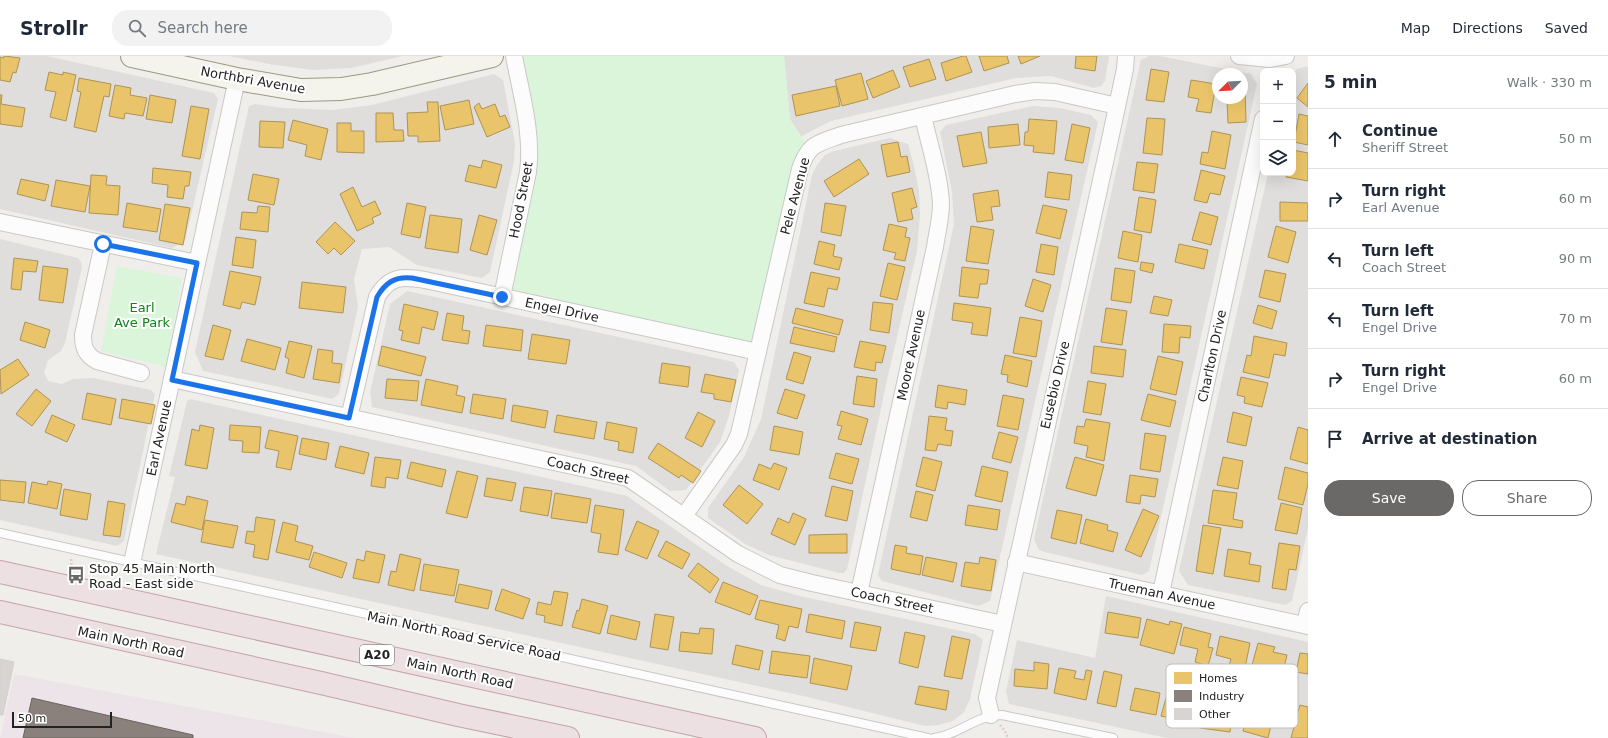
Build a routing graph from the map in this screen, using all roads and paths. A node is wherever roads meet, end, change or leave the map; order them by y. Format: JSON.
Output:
{"nodes":[{"id":1,"x":492,"y":56,"type":"edge"},
{"id":2,"x":514,"y":56,"type":"edge"},
{"id":3,"x":1126,"y":56,"type":"edge"},
{"id":4,"x":141,"y":57,"type":"edge"},
{"id":5,"x":1248,"y":57,"type":"edge"},
{"id":6,"x":1279,"y":62,"type":"edge"},
{"id":7,"x":238,"y":79,"type":"junction"},
{"id":8,"x":1117,"y":106,"type":"junction"},
{"id":9,"x":923,"y":116,"type":"junction"},
{"id":10,"x":1260,"y":133,"type":"edge"},
{"id":11,"x":0,"y":222,"type":"edge"},
{"id":12,"x":103,"y":244,"type":"junction"},
{"id":13,"x":197,"y":263,"type":"junction"},
{"id":14,"x":502,"y":297,"type":"junction"},
{"id":15,"x":758,"y":352,"type":"junction"},
{"id":16,"x":141,"y":373,"type":"dead end"},
{"id":17,"x":172,"y":380,"type":"junction"},
{"id":18,"x":349,"y":418,"type":"junction"},
{"id":19,"x":684,"y":516,"type":"junction"},
{"id":20,"x":0,"y":533,"type":"edge"},
{"id":21,"x":1016,"y":562,"type":"junction"},
{"id":22,"x":132,"y":563,"type":"junction"},
{"id":23,"x":0,"y":572,"type":"edge"},
{"id":24,"x":859,"y":593,"type":"junction"},
{"id":25,"x":1161,"y":593,"type":"junction"},
{"id":26,"x":0,"y":612,"type":"edge"},
{"id":27,"x":1307,"y":621,"type":"edge"},
{"id":28,"x":1003,"y":624,"type":"junction"},
{"id":29,"x":458,"y":715,"type":"junction"},
{"id":30,"x":991,"y":715,"type":"junction"},
{"id":31,"x":502,"y":738,"type":"edge"},
{"id":32,"x":568,"y":738,"type":"edge"},
{"id":33,"x":755,"y":738,"type":"edge"},
{"id":34,"x":928,"y":738,"type":"edge"},
{"id":35,"x":934,"y":738,"type":"edge"},
{"id":36,"x":1113,"y":738,"type":"edge"}],
"edges":[{"from":1,"to":7,"type":"street","name":"Northbri Avenue"},
{"from":2,"to":14,"type":"street","name":"Hood Street"},
{"from":3,"to":8,"type":"street","name":"Eusebio Drive"},
{"from":4,"to":7,"type":"street","name":"Northbri Avenue"},
{"from":5,"to":6,"type":"street"},
{"from":7,"to":13,"type":"street","name":"Earl Avenue"},
{"from":8,"to":9,"type":"street","name":"Pele Avenue"},
{"from":8,"to":21,"type":"street","name":"Eusebio Drive"},
{"from":9,"to":15,"type":"street","name":"Pele Avenue"},
{"from":9,"to":24,"type":"street","name":"Moore Avenue"},
{"from":10,"to":25,"type":"street","name":"Charlton Drive"},
{"from":11,"to":12,"type":"street"},
{"from":12,"to":13,"type":"street"},
{"from":12,"to":16,"type":"street"},
{"from":13,"to":17,"type":"street","name":"Earl Avenue"},
{"from":14,"to":15,"type":"street","name":"Engel Drive"},
{"from":14,"to":18,"type":"street","name":"Engel Drive"},
{"from":15,"to":19,"type":"street","name":"Pele Avenue"},
{"from":17,"to":18,"type":"street","name":"Coach Street"},
{"from":17,"to":22,"type":"street","name":"Earl Avenue"},
{"from":18,"to":19,"type":"street","name":"Coach Street"},
{"from":19,"to":24,"type":"street","name":"Coach Street"},
{"from":20,"to":22,"type":"lane","name":"Main North Road Service Road"},
{"from":21,"to":25,"type":"street","name":"Trueman Avenue"},
{"from":21,"to":28,"type":"street","name":"Eusebio Drive"},
{"from":22,"to":34,"type":"lane","name":"Main North Road Service Road"},
{"from":23,"to":33,"type":"highway","name":"Main North Road","number":"A20"},
{"from":24,"to":28,"type":"street","name":"Coach Street"},
{"from":25,"to":27,"type":"street","name":"Trueman Avenue"},
{"from":26,"to":29,"type":"highway","name":"Main North Road"},
{"from":28,"to":30,"type":"street","name":"Eusebio Drive"},
{"from":29,"to":31,"type":"highway"},
{"from":29,"to":32,"type":"highway","name":"Main North Road"},
{"from":30,"to":35,"type":"lane"},
{"from":30,"to":36,"type":"lane"}]}
